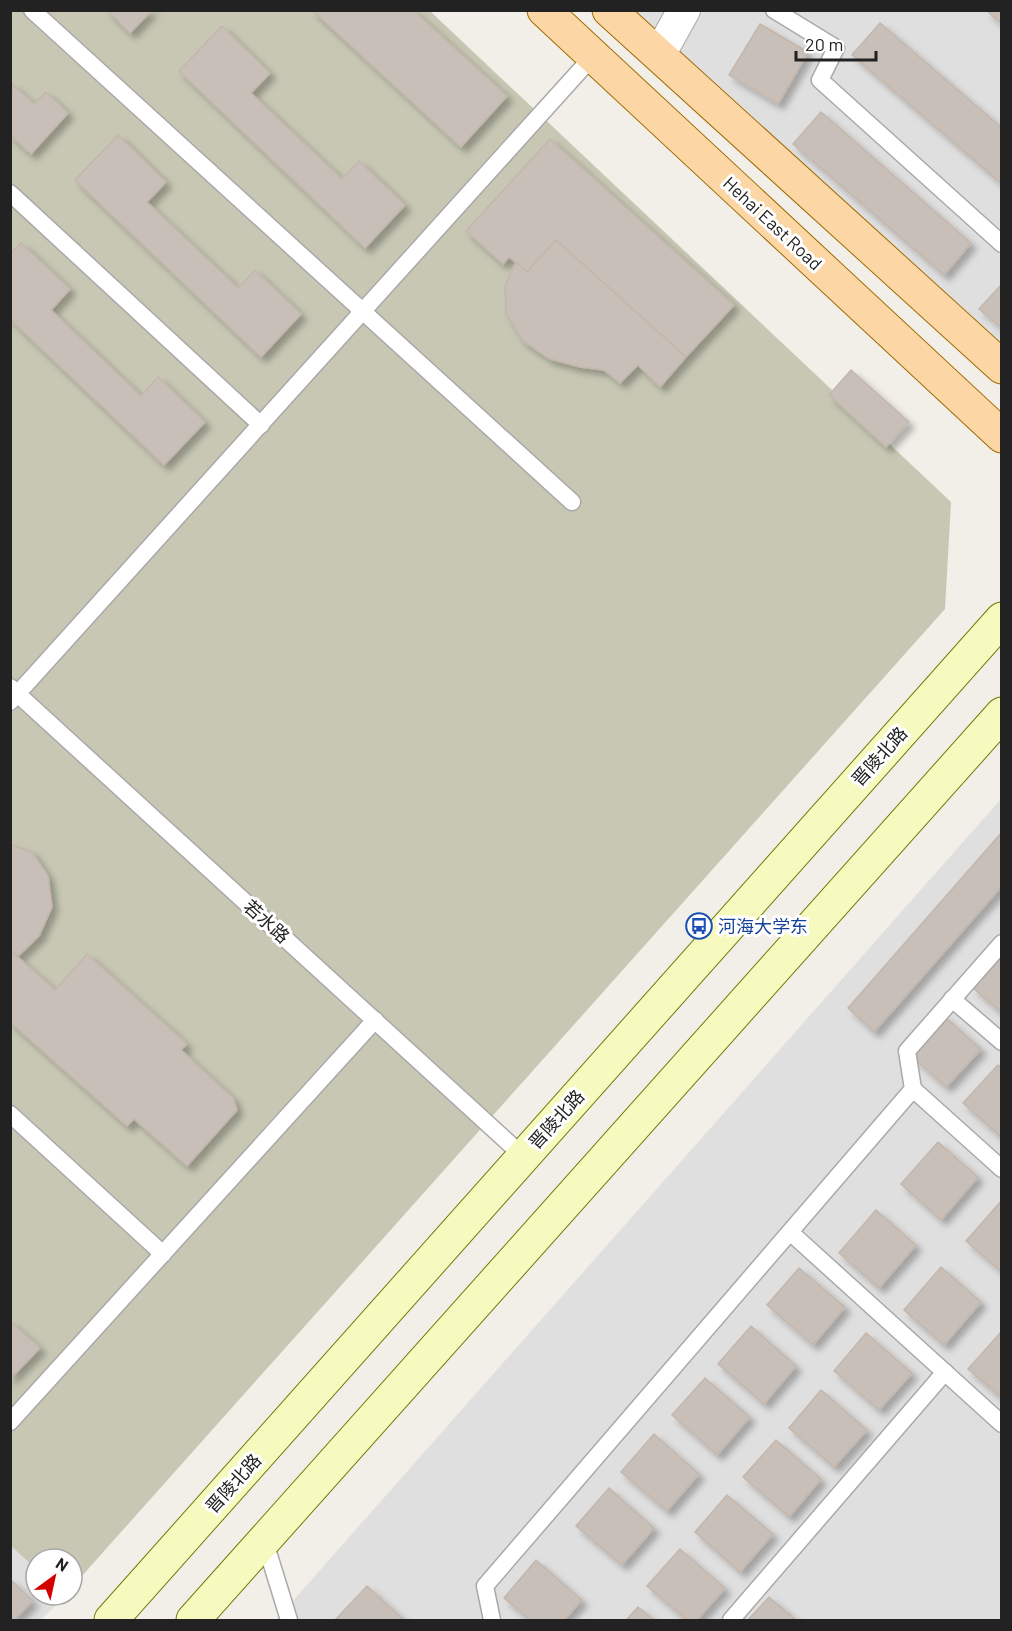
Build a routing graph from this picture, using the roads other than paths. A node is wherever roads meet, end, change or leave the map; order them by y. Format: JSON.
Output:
{"nodes":[{"id":1,"x":32,"y":10,"type":"edge"},
{"id":2,"x":544,"y":10,"type":"edge"},
{"id":3,"x":609,"y":10,"type":"edge"},
{"id":4,"x":684,"y":10,"type":"edge"},
{"id":5,"x":774,"y":10,"type":"edge"},
{"id":6,"x":594,"y":55,"type":"junction"},
{"id":7,"x":658,"y":55,"type":"junction"},
{"id":8,"x":10,"y":193,"type":"edge"},
{"id":9,"x":1000,"y":239,"type":"edge"},
{"id":10,"x":363,"y":312,"type":"junction"},
{"id":11,"x":1002,"y":367,"type":"edge"},
{"id":12,"x":261,"y":425,"type":"junction"},
{"id":13,"x":1002,"y":436,"type":"edge"},
{"id":14,"x":572,"y":502,"type":"dead end"},
{"id":15,"x":1002,"y":619,"type":"edge"},
{"id":16,"x":13,"y":694,"type":"edge"},
{"id":17,"x":1002,"y":714,"type":"edge"},
{"id":18,"x":1002,"y":944,"type":"edge"},
{"id":19,"x":952,"y":999,"type":"junction"},
{"id":20,"x":375,"y":1020,"type":"junction"},
{"id":21,"x":1002,"y":1042,"type":"edge"},
{"id":22,"x":913,"y":1089,"type":"junction"},
{"id":23,"x":10,"y":1114,"type":"edge"},
{"id":24,"x":523,"y":1155,"type":"junction"},
{"id":25,"x":1002,"y":1169,"type":"edge"},
{"id":26,"x":789,"y":1232,"type":"junction"},
{"id":27,"x":163,"y":1254,"type":"junction"},
{"id":28,"x":945,"y":1372,"type":"junction"},
{"id":29,"x":10,"y":1422,"type":"edge"},
{"id":30,"x":1002,"y":1424,"type":"edge"},
{"id":31,"x":264,"y":1539,"type":"junction"},
{"id":32,"x":111,"y":1620,"type":"edge"},
{"id":33,"x":193,"y":1620,"type":"edge"},
{"id":34,"x":289,"y":1620,"type":"edge"},
{"id":35,"x":492,"y":1620,"type":"edge"},
{"id":36,"x":731,"y":1620,"type":"edge"}],
"edges":[{"from":1,"to":10,"type":"lane"},
{"from":2,"to":6,"type":"main road","name":"Hehai East Road"},
{"from":3,"to":7,"type":"main road"},
{"from":4,"to":7,"type":"street"},
{"from":5,"to":9,"type":"lane"},
{"from":6,"to":10,"type":"lane"},
{"from":6,"to":13,"type":"main road","name":"Hehai East Road"},
{"from":7,"to":11,"type":"main road"},
{"from":8,"to":12,"type":"lane"},
{"from":10,"to":12,"type":"lane"},
{"from":10,"to":14,"type":"lane"},
{"from":12,"to":16,"type":"lane"},
{"from":15,"to":24,"type":"main road","name":"晋陵北路"},
{"from":16,"to":20,"type":"lane","name":"若水路"},
{"from":17,"to":31,"type":"main road"},
{"from":18,"to":19,"type":"lane"},
{"from":19,"to":21,"type":"lane"},
{"from":19,"to":22,"type":"lane"},
{"from":20,"to":24,"type":"lane","name":"若水路"},
{"from":20,"to":27,"type":"lane"},
{"from":22,"to":25,"type":"lane"},
{"from":22,"to":26,"type":"lane"},
{"from":23,"to":27,"type":"lane"},
{"from":24,"to":32,"type":"main road","name":"晋陵北路"},
{"from":26,"to":28,"type":"lane"},
{"from":26,"to":35,"type":"lane"},
{"from":27,"to":29,"type":"lane"},
{"from":28,"to":30,"type":"lane"},
{"from":28,"to":36,"type":"lane"},
{"from":31,"to":33,"type":"main road"},
{"from":31,"to":34,"type":"lane"}]}
